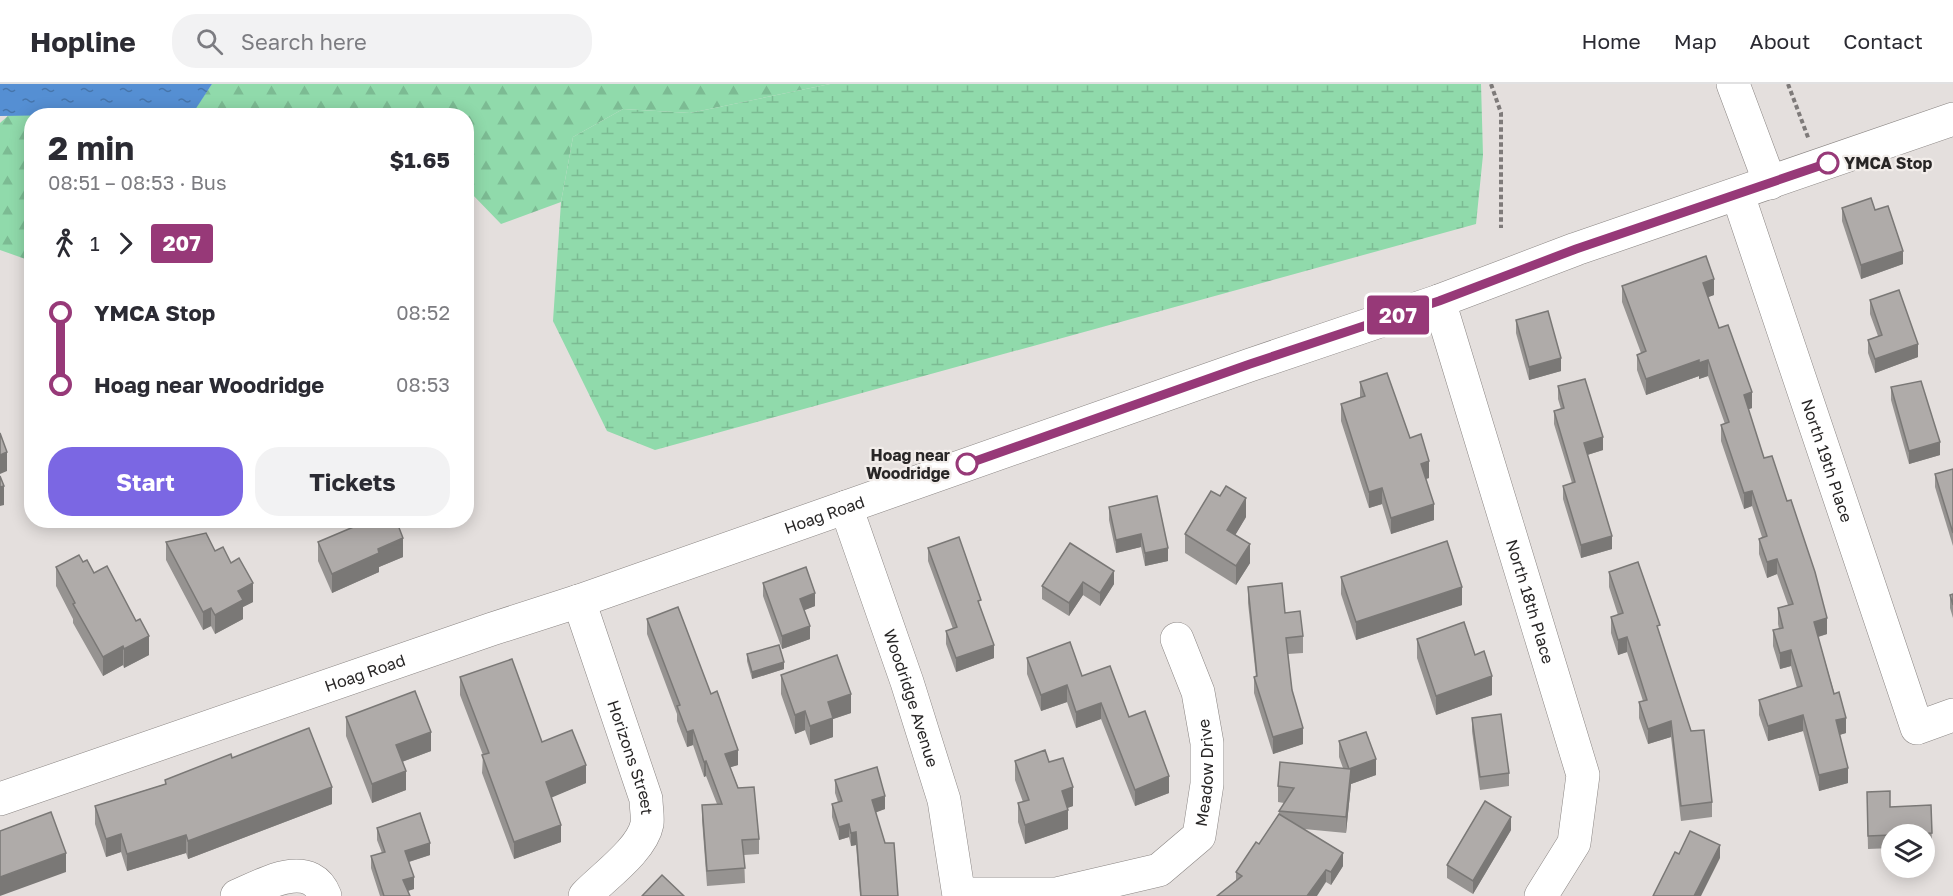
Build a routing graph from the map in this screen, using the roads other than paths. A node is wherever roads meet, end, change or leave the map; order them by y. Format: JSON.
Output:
{"nodes":[{"id":1,"x":1733,"y":84,"type":"edge"},
{"id":2,"x":1953,"y":119,"type":"edge"},
{"id":3,"x":1770,"y":183,"type":"junction"},
{"id":4,"x":1738,"y":195,"type":"junction"},
{"id":5,"x":1439,"y":301,"type":"junction"},
{"id":6,"x":846,"y":507,"type":"junction"},
{"id":7,"x":579,"y":601,"type":"junction"},
{"id":8,"x":1177,"y":639,"type":"dead end"},
{"id":9,"x":1953,"y":715,"type":"edge"},
{"id":10,"x":0,"y":799,"type":"edge"},
{"id":11,"x":960,"y":895,"type":"edge"},
{"id":12,"x":237,"y":896,"type":"edge"},
{"id":13,"x":325,"y":896,"type":"edge"},
{"id":14,"x":585,"y":896,"type":"edge"},
{"id":15,"x":1541,"y":896,"type":"edge"}],
"edges":[{"from":1,"to":3,"type":"street"},
{"from":2,"to":3,"type":"street","name":"Hoag Road"},
{"from":3,"to":4,"type":"street","name":"Hoag Road"},
{"from":4,"to":5,"type":"street","name":"Hoag Road"},
{"from":4,"to":9,"type":"street","name":"North 19th Place"},
{"from":5,"to":6,"type":"street","name":"Hoag Road"},
{"from":5,"to":15,"type":"street","name":"North 18th Place"},
{"from":6,"to":7,"type":"street","name":"Hoag Road"},
{"from":6,"to":11,"type":"street","name":"Woodridge Avenue"},
{"from":7,"to":10,"type":"street","name":"Hoag Road"},
{"from":7,"to":14,"type":"street","name":"Horizons Street"},
{"from":8,"to":11,"type":"street","name":"Meadow Drive"},
{"from":12,"to":13,"type":"street"}]}
